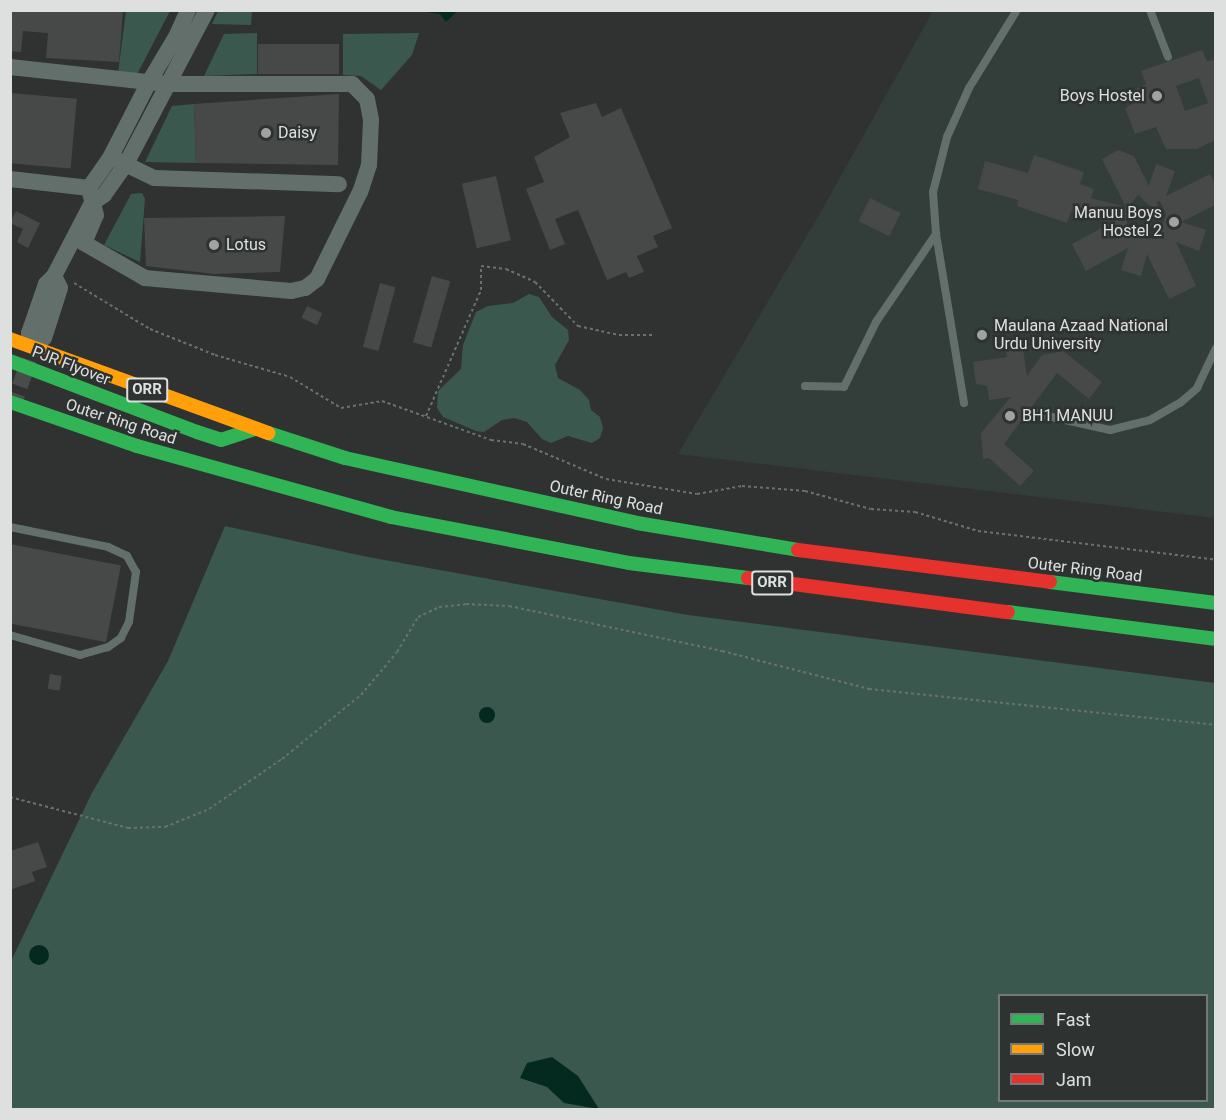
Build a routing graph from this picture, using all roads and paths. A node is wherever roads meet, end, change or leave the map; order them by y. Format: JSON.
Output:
{"nodes":[{"id":1,"x":188,"y":10,"type":"edge"},
{"id":2,"x":207,"y":10,"type":"edge"},
{"id":3,"x":1017,"y":10,"type":"edge"},
{"id":4,"x":1150,"y":10,"type":"edge"},
{"id":5,"x":1168,"y":57,"type":"dead end"},
{"id":6,"x":10,"y":67,"type":"edge"},
{"id":7,"x":149,"y":82,"type":"junction"},
{"id":8,"x":167,"y":84,"type":"junction"},
{"id":9,"x":110,"y":158,"type":"junction"},
{"id":10,"x":126,"y":164,"type":"junction"},
{"id":11,"x":10,"y":179,"type":"edge"},
{"id":12,"x":339,"y":184,"type":"dead end"},
{"id":13,"x":91,"y":195,"type":"junction"},
{"id":14,"x":936,"y":234,"type":"junction"},
{"id":15,"x":54,"y":276,"type":"joint"},
{"id":16,"x":654,"y":335,"type":"dead end"},
{"id":17,"x":10,"y":339,"type":"edge"},
{"id":18,"x":1215,"y":348,"type":"edge"},
{"id":19,"x":10,"y":361,"type":"edge"},
{"id":20,"x":805,"y":386,"type":"dead end"},
{"id":21,"x":10,"y":402,"type":"edge"},
{"id":22,"x":964,"y":403,"type":"dead end"},
{"id":23,"x":1034,"y":414,"type":"dead end"},
{"id":24,"x":426,"y":416,"type":"junction"},
{"id":25,"x":254,"y":429,"type":"junction"},
{"id":26,"x":173,"y":440,"type":"dead end"},
{"id":27,"x":247,"y":478,"type":"junction"},
{"id":28,"x":10,"y":528,"type":"edge"},
{"id":29,"x":1215,"y":560,"type":"edge"},
{"id":30,"x":1215,"y":603,"type":"edge"},
{"id":31,"x":10,"y":635,"type":"edge"},
{"id":32,"x":1215,"y":639,"type":"edge"},
{"id":33,"x":1215,"y":725,"type":"edge"},
{"id":34,"x":10,"y":797,"type":"edge"}],
"edges":[{"from":1,"to":7,"type":"street"},
{"from":2,"to":8,"type":"street"},
{"from":3,"to":14,"type":"lane"},
{"from":4,"to":5,"type":"lane"},
{"from":6,"to":7,"type":"street"},
{"from":7,"to":8,"type":"street"},
{"from":7,"to":9,"type":"street"},
{"from":8,"to":10,"type":"street"},
{"from":8,"to":13,"type":"street"},
{"from":9,"to":10,"type":"street"},
{"from":9,"to":13,"type":"street"},
{"from":10,"to":12,"type":"street"},
{"from":10,"to":13,"type":"street"},
{"from":11,"to":13,"type":"street"},
{"from":13,"to":15,"type":"street"},
{"from":14,"to":20,"type":"lane"},
{"from":14,"to":22,"type":"lane"},
{"from":15,"to":24,"type":"path"},
{"from":16,"to":24,"type":"path"},
{"from":17,"to":25,"type":"highway","name":"Outer Ring Road","number":"ORR"},
{"from":18,"to":23,"type":"lane"},
{"from":19,"to":25,"type":"highway","name":"PJR Flyover","bridge":true},
{"from":21,"to":27,"type":"highway","name":"Outer Ring Road","number":"ORR"},
{"from":24,"to":29,"type":"path"},
{"from":25,"to":30,"type":"highway","name":"Outer Ring Road","number":"ORR"},
{"from":26,"to":27,"type":"highway"},
{"from":27,"to":32,"type":"highway","name":"Outer Ring Road","number":"ORR"},
{"from":28,"to":31,"type":"lane"},
{"from":33,"to":34,"type":"path"}]}
